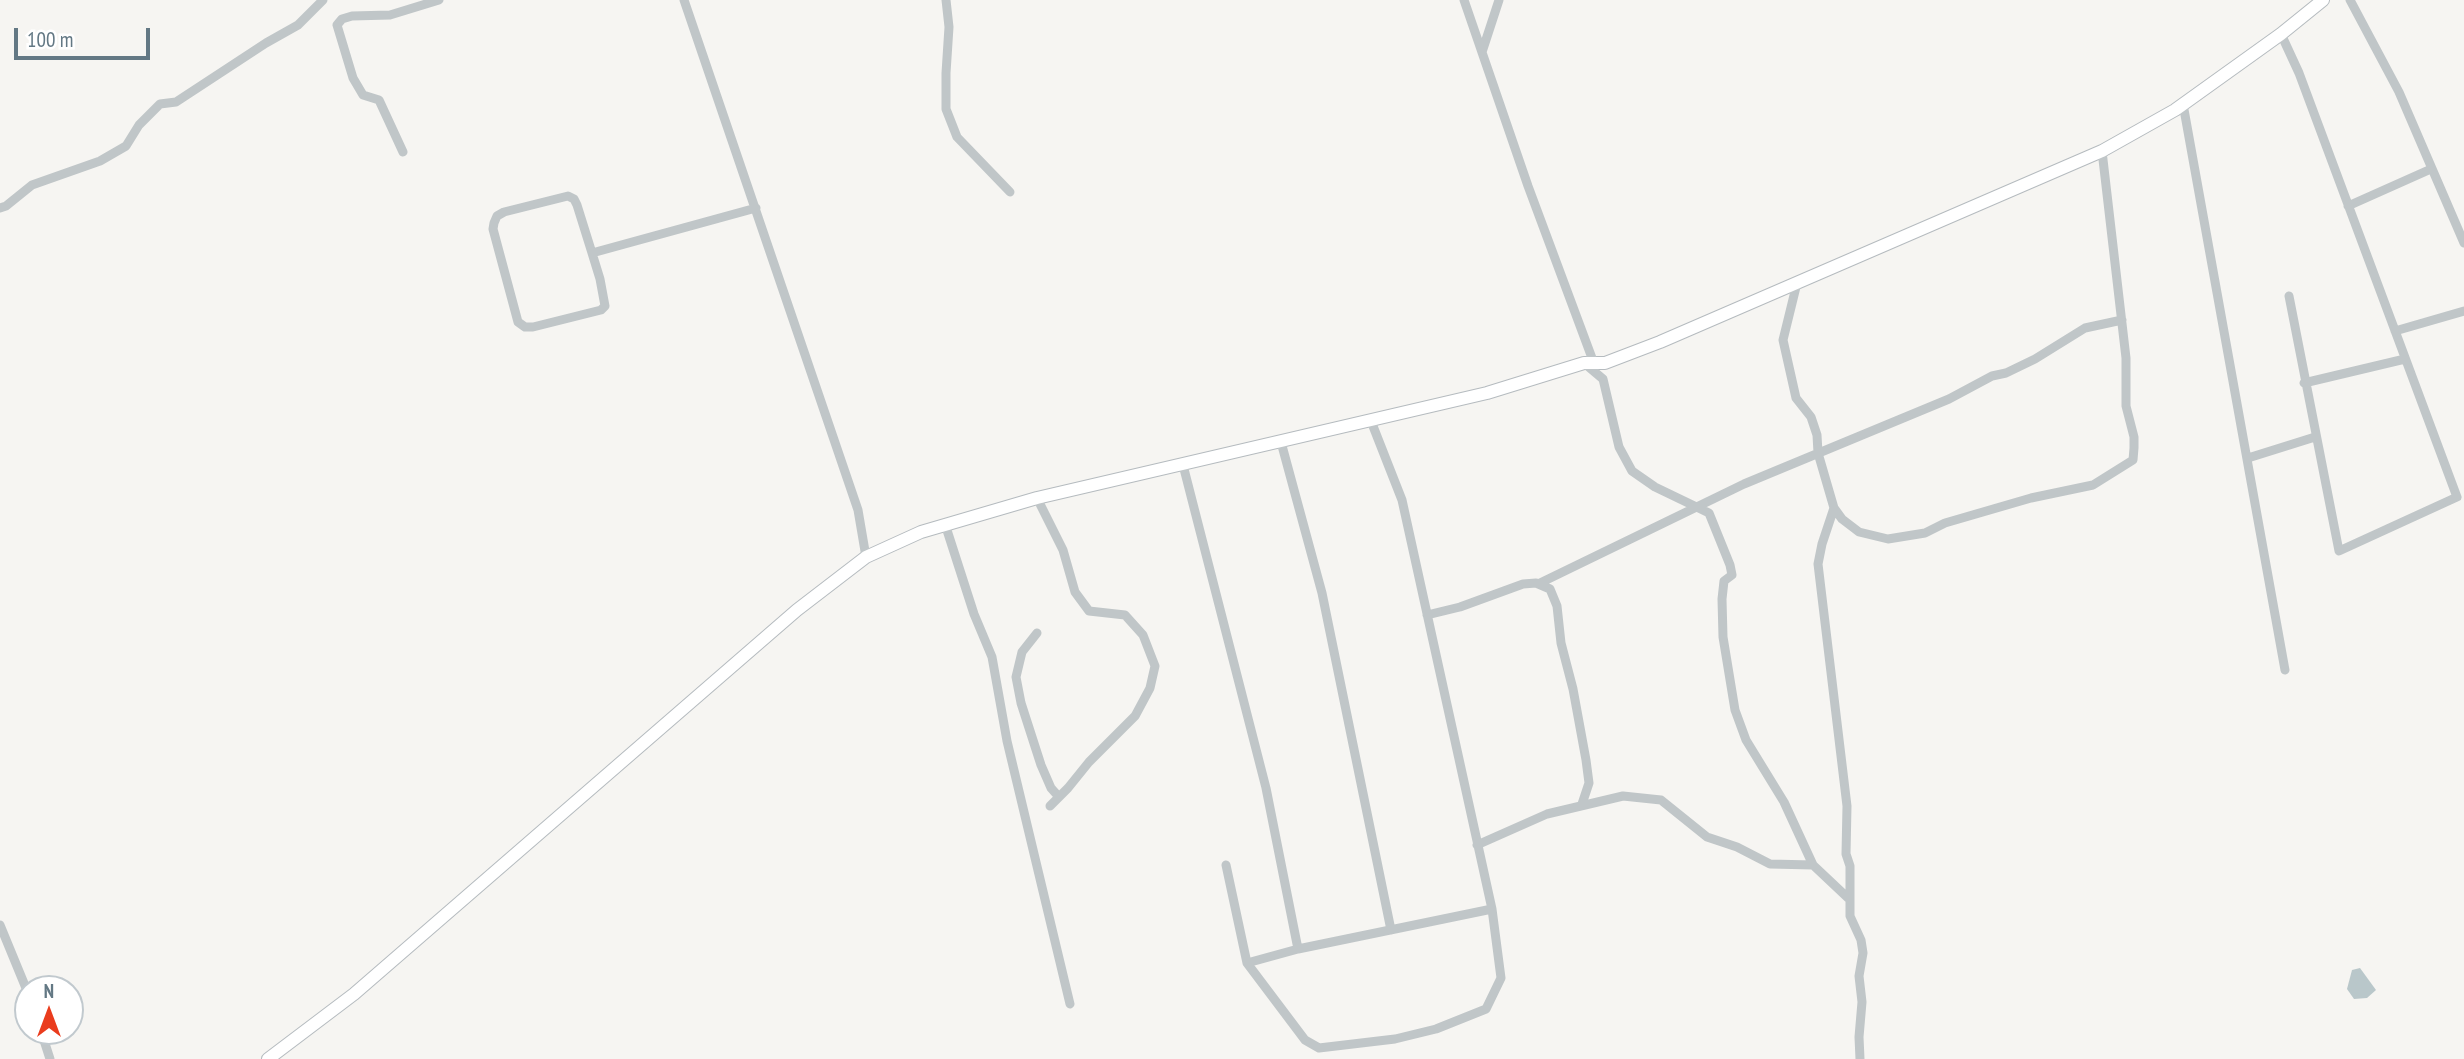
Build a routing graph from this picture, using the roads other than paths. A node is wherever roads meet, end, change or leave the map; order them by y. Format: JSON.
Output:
{"nodes":[{"id":1,"x":323,"y":0,"type":"edge"},
{"id":2,"x":439,"y":0,"type":"edge"},
{"id":3,"x":684,"y":0,"type":"edge"},
{"id":4,"x":946,"y":0,"type":"edge"},
{"id":5,"x":1464,"y":0,"type":"edge"},
{"id":6,"x":1499,"y":0,"type":"edge"},
{"id":7,"x":2323,"y":0,"type":"edge"},
{"id":8,"x":2350,"y":0,"type":"edge"},
{"id":9,"x":2281,"y":34,"type":"junction"},
{"id":10,"x":1482,"y":52,"type":"junction"},
{"id":11,"x":2183,"y":104,"type":"junction"},
{"id":12,"x":2102,"y":151,"type":"junction"},
{"id":13,"x":402,"y":152,"type":"dead end"},
{"id":14,"x":2431,"y":169,"type":"junction"},
{"id":15,"x":1010,"y":192,"type":"dead end"},
{"id":16,"x":2347,"y":206,"type":"junction"},
{"id":17,"x":0,"y":208,"type":"edge"},
{"id":18,"x":756,"y":208,"type":"junction"},
{"id":19,"x":2464,"y":243,"type":"edge"},
{"id":20,"x":592,"y":253,"type":"junction"},
{"id":21,"x":1797,"y":283,"type":"junction"},
{"id":22,"x":2289,"y":296,"type":"dead end"},
{"id":23,"x":2464,"y":311,"type":"edge"},
{"id":24,"x":2122,"y":320,"type":"junction"},
{"id":25,"x":2395,"y":331,"type":"junction"},
{"id":26,"x":2405,"y":359,"type":"junction"},
{"id":27,"x":1584,"y":363,"type":"junction"},
{"id":28,"x":2304,"y":383,"type":"junction"},
{"id":29,"x":1371,"y":421,"type":"junction"},
{"id":30,"x":2315,"y":437,"type":"junction"},
{"id":31,"x":1281,"y":442,"type":"junction"},
{"id":32,"x":1818,"y":453,"type":"junction"},
{"id":33,"x":2248,"y":458,"type":"junction"},
{"id":34,"x":1183,"y":465,"type":"junction"},
{"id":35,"x":1037,"y":498,"type":"junction"},
{"id":36,"x":1695,"y":507,"type":"junction"},
{"id":37,"x":1834,"y":508,"type":"junction"},
{"id":38,"x":945,"y":524,"type":"junction"},
{"id":39,"x":866,"y":557,"type":"junction"},
{"id":40,"x":1538,"y":584,"type":"junction"},
{"id":41,"x":1427,"y":615,"type":"junction"},
{"id":42,"x":1037,"y":633,"type":"dead end"},
{"id":43,"x":2285,"y":670,"type":"dead end"},
{"id":44,"x":1059,"y":797,"type":"junction"},
{"id":45,"x":1582,"y":804,"type":"junction"},
{"id":46,"x":1050,"y":806,"type":"dead end"},
{"id":47,"x":1477,"y":845,"type":"junction"},
{"id":48,"x":1813,"y":864,"type":"junction"},
{"id":49,"x":1226,"y":865,"type":"dead end"},
{"id":50,"x":1848,"y":898,"type":"junction"},
{"id":51,"x":1492,"y":909,"type":"junction"},
{"id":52,"x":0,"y":925,"type":"edge"},
{"id":53,"x":1391,"y":930,"type":"junction"},
{"id":54,"x":1298,"y":949,"type":"junction"},
{"id":55,"x":1247,"y":963,"type":"junction"},
{"id":56,"x":21,"y":975,"type":"edge"},
{"id":57,"x":1070,"y":1004,"type":"dead end"},
{"id":58,"x":268,"y":1059,"type":"edge"},
{"id":59,"x":1860,"y":1059,"type":"edge"}],
"edges":[{"from":1,"to":17,"type":"street"},
{"from":2,"to":13,"type":"street"},
{"from":3,"to":18,"type":"street"},
{"from":4,"to":15,"type":"street"},
{"from":5,"to":10,"type":"street"},
{"from":6,"to":10,"type":"street"},
{"from":7,"to":9,"type":"main road"},
{"from":8,"to":14,"type":"street"},
{"from":9,"to":11,"type":"main road"},
{"from":9,"to":16,"type":"street"},
{"from":10,"to":27,"type":"street"},
{"from":11,"to":12,"type":"main road"},
{"from":11,"to":33,"type":"street"},
{"from":12,"to":21,"type":"main road"},
{"from":12,"to":24,"type":"street"},
{"from":14,"to":16,"type":"street"},
{"from":14,"to":19,"type":"street"},
{"from":16,"to":25,"type":"street"},
{"from":18,"to":20,"type":"street"},
{"from":18,"to":39,"type":"street"},
{"from":20,"to":20,"type":"street"},
{"from":21,"to":27,"type":"main road"},
{"from":21,"to":32,"type":"street"},
{"from":22,"to":28,"type":"street"},
{"from":23,"to":25,"type":"street"},
{"from":24,"to":32,"type":"street"},
{"from":24,"to":37,"type":"street"},
{"from":25,"to":26,"type":"street"},
{"from":26,"to":28,"type":"street"},
{"from":26,"to":30,"type":"street"},
{"from":27,"to":29,"type":"main road"},
{"from":27,"to":36,"type":"street"},
{"from":28,"to":30,"type":"street"},
{"from":29,"to":31,"type":"main road"},
{"from":29,"to":41,"type":"street"},
{"from":30,"to":33,"type":"street"},
{"from":31,"to":34,"type":"main road"},
{"from":31,"to":53,"type":"street"},
{"from":32,"to":36,"type":"street"},
{"from":32,"to":37,"type":"street"},
{"from":33,"to":43,"type":"street"},
{"from":34,"to":35,"type":"main road"},
{"from":34,"to":54,"type":"street"},
{"from":35,"to":38,"type":"main road"},
{"from":35,"to":44,"type":"street"},
{"from":36,"to":40,"type":"street"},
{"from":36,"to":48,"type":"street"},
{"from":37,"to":50,"type":"street"},
{"from":38,"to":39,"type":"main road"},
{"from":38,"to":57,"type":"street"},
{"from":39,"to":58,"type":"main road"},
{"from":40,"to":41,"type":"street"},
{"from":40,"to":45,"type":"street"},
{"from":41,"to":47,"type":"street"},
{"from":42,"to":44,"type":"street"},
{"from":44,"to":46,"type":"street"},
{"from":45,"to":47,"type":"street"},
{"from":45,"to":48,"type":"street"},
{"from":47,"to":51,"type":"street"},
{"from":48,"to":50,"type":"street"},
{"from":49,"to":55,"type":"street"},
{"from":50,"to":59,"type":"street"},
{"from":51,"to":53,"type":"street"},
{"from":51,"to":55,"type":"street"},
{"from":52,"to":56,"type":"street"},
{"from":53,"to":54,"type":"street"},
{"from":54,"to":55,"type":"street"}]}
